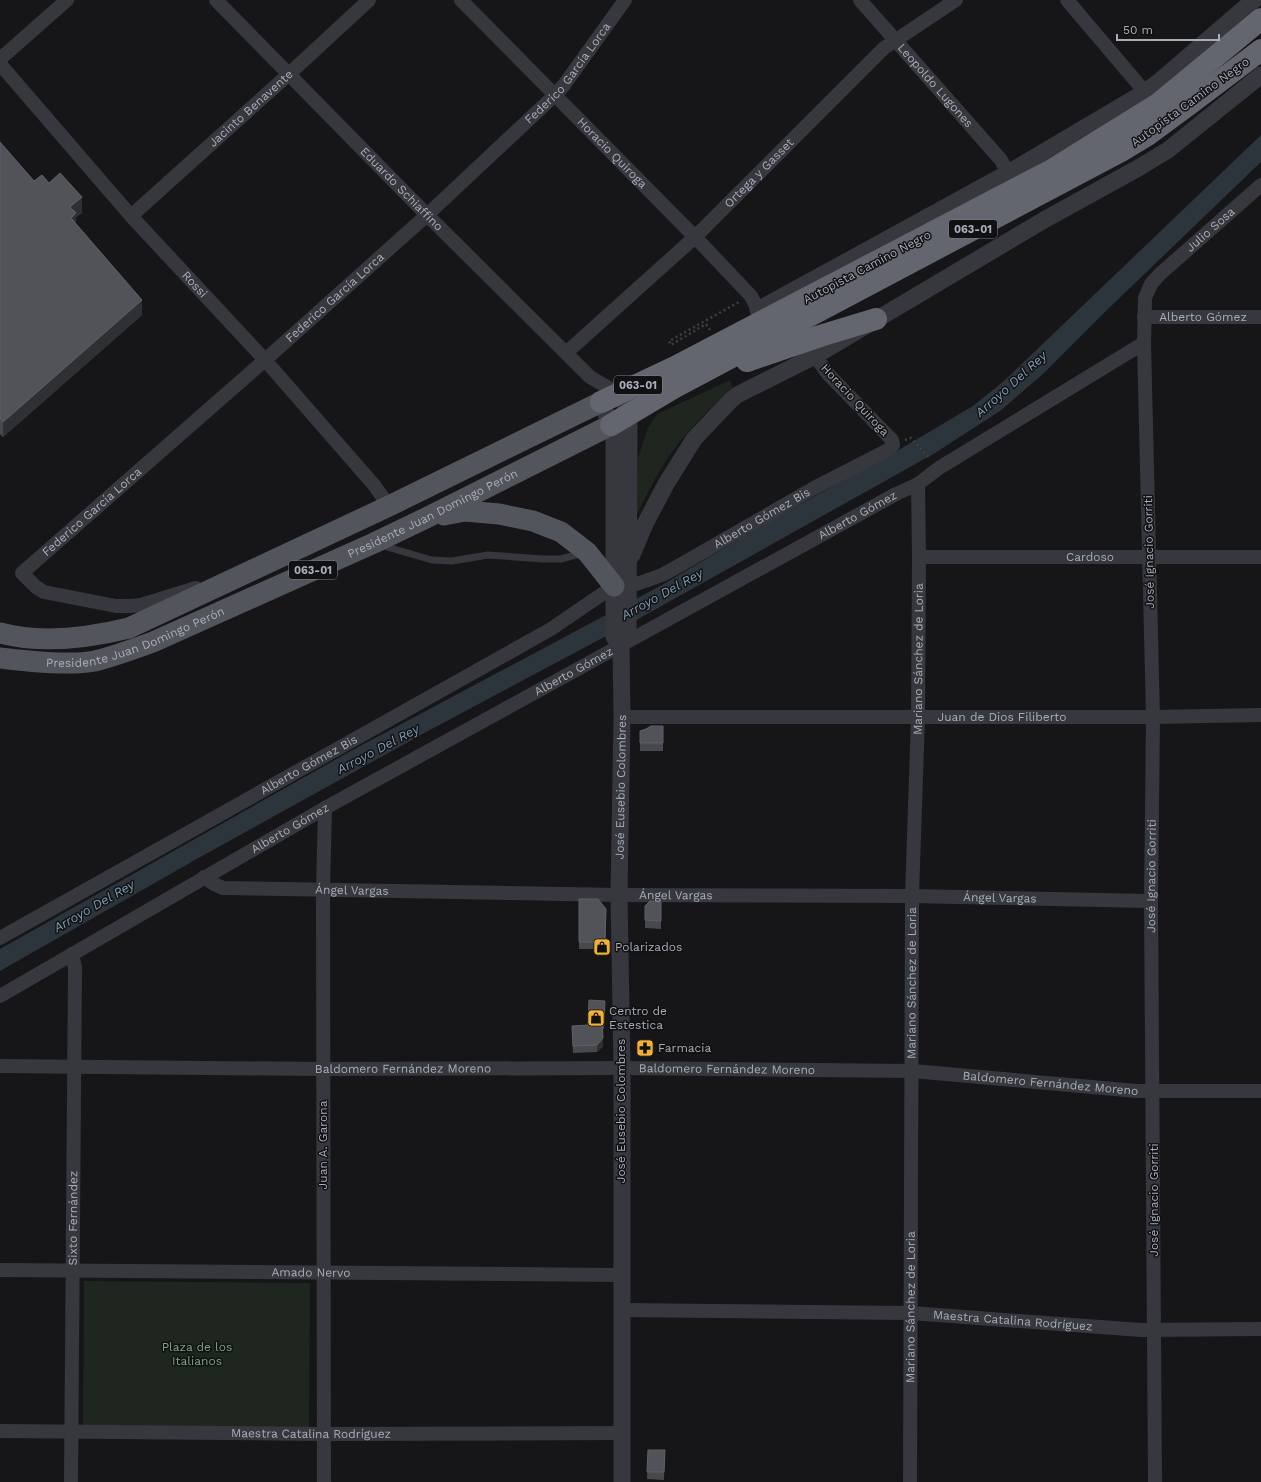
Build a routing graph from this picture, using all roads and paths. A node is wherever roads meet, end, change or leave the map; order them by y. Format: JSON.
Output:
{"nodes":[{"id":1,"x":67,"y":0,"type":"edge"},
{"id":2,"x":216,"y":0,"type":"edge"},
{"id":3,"x":370,"y":0,"type":"edge"},
{"id":4,"x":461,"y":0,"type":"edge"},
{"id":5,"x":625,"y":0,"type":"edge"},
{"id":6,"x":860,"y":0,"type":"edge"},
{"id":7,"x":956,"y":0,"type":"edge"},
{"id":8,"x":1068,"y":0,"type":"edge"},
{"id":9,"x":1254,"y":0,"type":"edge"},
{"id":10,"x":1254,"y":25,"type":"edge"},
{"id":11,"x":894,"y":40,"type":"junction"},
{"id":12,"x":1260,"y":51,"type":"edge"},
{"id":13,"x":0,"y":59,"type":"edge"},
{"id":14,"x":0,"y":64,"type":"edge"},
{"id":15,"x":289,"y":74,"type":"junction"},
{"id":16,"x":1261,"y":75,"type":"edge"},
{"id":17,"x":1145,"y":92,"type":"junction"},
{"id":18,"x":555,"y":95,"type":"junction"},
{"id":19,"x":1008,"y":173,"type":"junction"},
{"id":20,"x":1261,"y":185,"type":"edge"},
{"id":21,"x":426,"y":215,"type":"junction"},
{"id":22,"x":131,"y":216,"type":"junction"},
{"id":23,"x":695,"y":237,"type":"junction"},
{"id":24,"x":1160,"y":274,"type":"joint"},
{"id":25,"x":754,"y":303,"type":"junction"},
{"id":26,"x":1144,"y":317,"type":"junction"},
{"id":27,"x":1261,"y":317,"type":"edge"},
{"id":28,"x":876,"y":319,"type":"junction"},
{"id":29,"x":706,"y":324,"type":"dead end"},
{"id":30,"x":1144,"y":343,"type":"junction"},
{"id":31,"x":566,"y":353,"type":"junction"},
{"id":32,"x":815,"y":356,"type":"junction"},
{"id":33,"x":265,"y":360,"type":"junction"},
{"id":34,"x":590,"y":377,"type":"junction"},
{"id":35,"x":675,"y":377,"type":"junction"},
{"id":36,"x":610,"y":398,"type":"junction"},
{"id":37,"x":619,"y":419,"type":"junction"},
{"id":38,"x":911,"y":438,"type":"dead end"},
{"id":39,"x":894,"y":444,"type":"joint"},
{"id":40,"x":930,"y":459,"type":"dead end"},
{"id":41,"x":918,"y":484,"type":"junction"},
{"id":42,"x":388,"y":506,"type":"junction"},
{"id":43,"x":426,"y":518,"type":"junction"},
{"id":44,"x":374,"y":543,"type":"junction"},
{"id":45,"x":587,"y":552,"type":"junction"},
{"id":46,"x":919,"y":557,"type":"junction"},
{"id":47,"x":1261,"y":557,"type":"edge"},
{"id":48,"x":1149,"y":558,"type":"junction"},
{"id":49,"x":629,"y":563,"type":"junction"},
{"id":50,"x":257,"y":569,"type":"junction"},
{"id":51,"x":621,"y":593,"type":"junction"},
{"id":52,"x":0,"y":633,"type":"edge"},
{"id":53,"x":621,"y":636,"type":"junction"},
{"id":54,"x":0,"y":658,"type":"edge"},
{"id":55,"x":1261,"y":715,"type":"edge"},
{"id":56,"x":622,"y":717,"type":"junction"},
{"id":57,"x":918,"y":717,"type":"junction"},
{"id":58,"x":1153,"y":717,"type":"junction"},
{"id":59,"x":325,"y":808,"type":"junction"},
{"id":60,"x":204,"y":877,"type":"junction"},
{"id":61,"x":323,"y":890,"type":"junction"},
{"id":62,"x":619,"y":895,"type":"junction"},
{"id":63,"x":912,"y":896,"type":"junction"},
{"id":64,"x":1151,"y":901,"type":"junction"},
{"id":65,"x":0,"y":938,"type":"edge"},
{"id":66,"x":72,"y":954,"type":"junction"},
{"id":67,"x":0,"y":996,"type":"edge"},
{"id":68,"x":0,"y":1066,"type":"edge"},
{"id":69,"x":74,"y":1067,"type":"junction"},
{"id":70,"x":622,"y":1068,"type":"junction"},
{"id":71,"x":323,"y":1069,"type":"junction"},
{"id":72,"x":913,"y":1071,"type":"junction"},
{"id":73,"x":1261,"y":1091,"type":"edge"},
{"id":74,"x":1153,"y":1092,"type":"junction"},
{"id":75,"x":0,"y":1270,"type":"edge"},
{"id":76,"x":73,"y":1270,"type":"junction"},
{"id":77,"x":324,"y":1272,"type":"junction"},
{"id":78,"x":621,"y":1275,"type":"junction"},
{"id":79,"x":621,"y":1310,"type":"junction"},
{"id":80,"x":911,"y":1312,"type":"junction"},
{"id":81,"x":1261,"y":1329,"type":"edge"},
{"id":82,"x":1154,"y":1331,"type":"junction"},
{"id":83,"x":0,"y":1431,"type":"edge"},
{"id":84,"x":72,"y":1431,"type":"junction"},
{"id":85,"x":622,"y":1433,"type":"junction"},
{"id":86,"x":324,"y":1434,"type":"junction"},
{"id":87,"x":71,"y":1482,"type":"edge"},
{"id":88,"x":324,"y":1482,"type":"edge"},
{"id":89,"x":622,"y":1482,"type":"edge"},
{"id":90,"x":910,"y":1482,"type":"edge"},
{"id":91,"x":1155,"y":1482,"type":"edge"}],
"edges":[{"from":1,"to":13,"type":"street"},
{"from":2,"to":15,"type":"street","name":"Eduardo Schiaffino"},
{"from":3,"to":15,"type":"street","name":"Jacinto Benavente"},
{"from":4,"to":18,"type":"street","name":"Horacio Quiroga"},
{"from":5,"to":18,"type":"street","name":"Federico García Lorca"},
{"from":6,"to":11,"type":"street","name":"Leopoldo Lugones"},
{"from":7,"to":11,"type":"street","name":"Ortega y Gasset"},
{"from":8,"to":17,"type":"street"},
{"from":9,"to":17,"type":"street"},
{"from":10,"to":35,"type":"highway","name":"Autopista Camino Negro","number":"063-01"},
{"from":11,"to":19,"type":"street","name":"Leopoldo Lugones"},
{"from":11,"to":23,"type":"street","name":"Ortega y Gasset"},
{"from":12,"to":35,"type":"highway","name":"Autopista Camino Negro","number":"063-01"},
{"from":14,"to":22,"type":"street","name":"Rossi"},
{"from":15,"to":21,"type":"street","name":"Eduardo Schiaffino"},
{"from":15,"to":22,"type":"street","name":"Jacinto Benavente"},
{"from":16,"to":28,"type":"street"},
{"from":17,"to":19,"type":"street"},
{"from":18,"to":21,"type":"street","name":"Federico García Lorca"},
{"from":18,"to":23,"type":"street","name":"Horacio Quiroga"},
{"from":19,"to":25,"type":"street"},
{"from":20,"to":24,"type":"street","name":"Julio Sosa"},
{"from":21,"to":31,"type":"street","name":"Eduardo Schiaffino"},
{"from":21,"to":33,"type":"street","name":"Federico García Lorca"},
{"from":22,"to":33,"type":"street","name":"Rossi"},
{"from":23,"to":25,"type":"street","name":"Horacio Quiroga"},
{"from":23,"to":31,"type":"street","name":"Ortega y Gasset"},
{"from":24,"to":26,"type":"street","name":"José Ignacio Gorriti"},
{"from":25,"to":29,"type":"path"},
{"from":25,"to":35,"type":"highway"},
{"from":26,"to":27,"type":"street","name":"Alberto Gómez"},
{"from":26,"to":30,"type":"street","name":"José Ignacio Gorriti"},
{"from":28,"to":32,"type":"street"},
{"from":28,"to":35,"type":"highway"},
{"from":30,"to":41,"type":"street","name":"Alberto Gómez"},
{"from":30,"to":48,"type":"street","name":"José Ignacio Gorriti"},
{"from":31,"to":34,"type":"street","name":"Eduardo Schiaffino"},
{"from":32,"to":39,"type":"street","name":"Horacio Quiroga"},
{"from":32,"to":49,"type":"street"},
{"from":33,"to":42,"type":"street","name":"Rossi"},
{"from":33,"to":50,"type":"street","name":"Federico García Lorca"},
{"from":34,"to":36,"type":"street","name":"Eduardo Schiaffino"},
{"from":34,"to":36,"type":"street","name":"Eduardo Schiaffino"},
{"from":35,"to":36,"type":"highway","name":"Autopista Camino Negro","number":"063-01"},
{"from":35,"to":37,"type":"highway","name":"Autopista Camino Negro","number":"063-01"},
{"from":36,"to":37,"type":"street","name":"José Eusebio Colombres"},
{"from":36,"to":42,"type":"main road","name":"Presidente Juan Domingo Perón","number":"063-01"},
{"from":37,"to":43,"type":"main road","name":"Presidente Juan Domingo Perón","number":"063-01"},
{"from":37,"to":49,"type":"street","name":"José Eusebio Colombres"},
{"from":37,"to":51,"type":"street","name":"José Eusebio Colombres"},
{"from":38,"to":40,"type":"path"},
{"from":39,"to":51,"type":"street","name":"Alberto Gómez Bis"},
{"from":41,"to":46,"type":"street","name":"Mariano Sánchez de Loria"},
{"from":41,"to":53,"type":"street","name":"Alberto Gómez"},
{"from":42,"to":50,"type":"main road","name":"Presidente Juan Domingo Perón","number":"063-01"},
{"from":43,"to":44,"type":"main road","name":"Presidente Juan Domingo Perón","number":"063-01"},
{"from":43,"to":45,"type":"main road"},
{"from":44,"to":45,"type":"lane"},
{"from":44,"to":54,"type":"main road","name":"Presidente Juan Domingo Perón","number":"063-01"},
{"from":45,"to":51,"type":"main road"},
{"from":46,"to":48,"type":"street","name":"Cardoso"},
{"from":46,"to":57,"type":"street","name":"Mariano Sánchez de Loria"},
{"from":47,"to":48,"type":"street","name":"Cardoso"},
{"from":48,"to":58,"type":"street","name":"José Ignacio Gorriti"},
{"from":49,"to":51,"type":"street","name":"José Eusebio Colombres"},
{"from":50,"to":52,"type":"main road","name":"Presidente Juan Domingo Perón","number":"063-01"},
{"from":51,"to":53,"type":"street","name":"José Eusebio Colombres"},
{"from":51,"to":65,"type":"street","name":"Alberto Gómez Bis"},
{"from":53,"to":56,"type":"street","name":"José Eusebio Colombres"},
{"from":53,"to":59,"type":"street","name":"Alberto Gómez"},
{"from":55,"to":58,"type":"street","name":"Juan de Dios Filiberto"},
{"from":56,"to":57,"type":"street","name":"Juan de Dios Filiberto"},
{"from":56,"to":62,"type":"street","name":"José Eusebio Colombres"},
{"from":57,"to":58,"type":"street","name":"Juan de Dios Filiberto"},
{"from":57,"to":63,"type":"street","name":"Mariano Sánchez de Loria"},
{"from":58,"to":64,"type":"street","name":"José Ignacio Gorriti"},
{"from":59,"to":60,"type":"street","name":"Alberto Gómez"},
{"from":59,"to":61,"type":"street","name":"Juan A. Garona"},
{"from":60,"to":61,"type":"street","name":"Ángel Vargas"},
{"from":60,"to":66,"type":"street","name":"Alberto Gómez"},
{"from":61,"to":62,"type":"street","name":"Ángel Vargas"},
{"from":61,"to":71,"type":"street","name":"Juan A. Garona"},
{"from":62,"to":63,"type":"street","name":"Ángel Vargas"},
{"from":62,"to":70,"type":"street","name":"José Eusebio Colombres"},
{"from":63,"to":64,"type":"street","name":"Ángel Vargas"},
{"from":63,"to":72,"type":"street","name":"Mariano Sánchez de Loria"},
{"from":64,"to":74,"type":"street","name":"José Ignacio Gorriti"},
{"from":66,"to":67,"type":"street","name":"Alberto Gómez"},
{"from":66,"to":69,"type":"street","name":"Sixto Fernández"},
{"from":68,"to":69,"type":"street","name":"Baldomero Fernández Moreno"},
{"from":69,"to":71,"type":"street","name":"Baldomero Fernández Moreno"},
{"from":69,"to":76,"type":"street","name":"Sixto Fernández"},
{"from":70,"to":71,"type":"street","name":"Baldomero Fernández Moreno"},
{"from":70,"to":72,"type":"street","name":"Baldomero Fernández Moreno"},
{"from":70,"to":78,"type":"street","name":"José Eusebio Colombres"},
{"from":71,"to":77,"type":"street","name":"Juan A. Garona"},
{"from":72,"to":74,"type":"street","name":"Baldomero Fernández Moreno"},
{"from":72,"to":80,"type":"street","name":"Mariano Sánchez de Loria"},
{"from":73,"to":74,"type":"street","name":"Baldomero Fernández Moreno"},
{"from":74,"to":82,"type":"street","name":"José Ignacio Gorriti"},
{"from":75,"to":76,"type":"street","name":"Amado Nervo"},
{"from":76,"to":77,"type":"street","name":"Amado Nervo"},
{"from":76,"to":84,"type":"street","name":"Sixto Fernández"},
{"from":77,"to":78,"type":"street","name":"Amado Nervo"},
{"from":77,"to":86,"type":"street","name":"Juan A. Garona"},
{"from":78,"to":79,"type":"street","name":"José Eusebio Colombres"},
{"from":79,"to":80,"type":"street","name":"Maestra Catalina Rodríguez"},
{"from":79,"to":85,"type":"street","name":"José Eusebio Colombres"},
{"from":80,"to":82,"type":"street","name":"Maestra Catalina Rodríguez"},
{"from":80,"to":90,"type":"street","name":"Mariano Sánchez de Loria"},
{"from":81,"to":82,"type":"street","name":"Maestra Catalina Rodríguez"},
{"from":82,"to":91,"type":"street","name":"José Ignacio Gorriti"},
{"from":83,"to":84,"type":"street","name":"Maestra Catalina Rodríguez"},
{"from":84,"to":86,"type":"street","name":"Maestra Catalina Rodríguez"},
{"from":84,"to":87,"type":"street","name":"Sixto Fernández"},
{"from":85,"to":86,"type":"street","name":"Maestra Catalina Rodríguez"},
{"from":85,"to":89,"type":"street","name":"José Eusebio Colombres"},
{"from":86,"to":88,"type":"street","name":"Juan A. Garona"}]}
